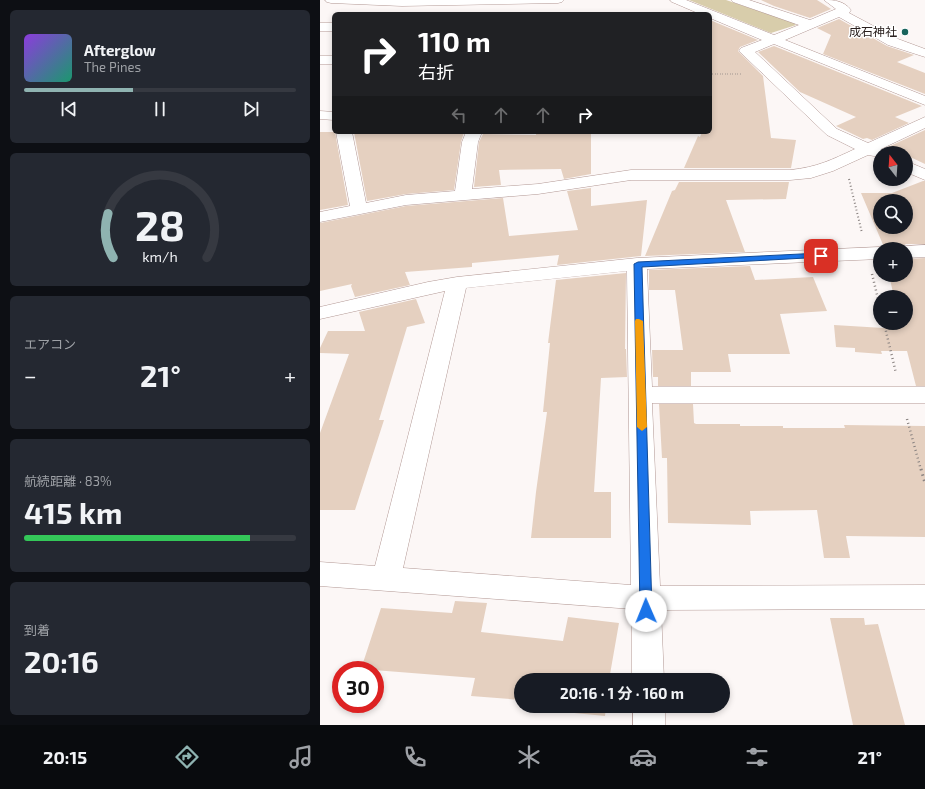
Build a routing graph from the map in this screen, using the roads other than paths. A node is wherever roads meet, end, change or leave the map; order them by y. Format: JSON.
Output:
{"nodes":[{"id":1,"x":331,"y":0,"type":"edge"},
{"id":2,"x":353,"y":0,"type":"edge"},
{"id":3,"x":558,"y":0,"type":"edge"},
{"id":4,"x":676,"y":0,"type":"edge"},
{"id":5,"x":737,"y":0,"type":"edge"},
{"id":6,"x":830,"y":0,"type":"edge"},
{"id":7,"x":403,"y":1,"type":"edge"},
{"id":8,"x":516,"y":1,"type":"edge"},
{"id":9,"x":398,"y":12,"type":"edge"},
{"id":10,"x":514,"y":12,"type":"edge"},
{"id":11,"x":706,"y":12,"type":"edge"},
{"id":12,"x":838,"y":12,"type":"junction"},
{"id":13,"x":712,"y":14,"type":"edge"},
{"id":14,"x":809,"y":24,"type":"junction"},
{"id":15,"x":320,"y":27,"type":"edge"},
{"id":16,"x":332,"y":28,"type":"edge"},
{"id":17,"x":774,"y":39,"type":"junction"},
{"id":18,"x":925,"y":53,"type":"edge"},
{"id":19,"x":320,"y":60,"type":"edge"},
{"id":20,"x":332,"y":60,"type":"edge"},
{"id":21,"x":925,"y":101,"type":"edge"},
{"id":22,"x":320,"y":115,"type":"edge"},
{"id":23,"x":332,"y":116,"type":"edge"},
{"id":24,"x":925,"y":122,"type":"edge"},
{"id":25,"x":344,"y":134,"type":"edge"},
{"id":26,"x":473,"y":134,"type":"edge"},
{"id":27,"x":884,"y":146,"type":"edge"},
{"id":28,"x":873,"y":152,"type":"edge"},
{"id":29,"x":873,"y":152,"type":"edge"},
{"id":30,"x":913,"y":169,"type":"edge"},
{"id":31,"x":925,"y":175,"type":"edge"},
{"id":32,"x":463,"y":195,"type":"junction"},
{"id":33,"x":359,"y":209,"type":"junction"},
{"id":34,"x":320,"y":217,"type":"edge"},
{"id":35,"x":925,"y":251,"type":"edge"},
{"id":36,"x":913,"y":252,"type":"edge"},
{"id":37,"x":873,"y":253,"type":"edge"},
{"id":38,"x":638,"y":264,"type":"junction"},
{"id":39,"x":457,"y":283,"type":"junction"},
{"id":40,"x":320,"y":313,"type":"edge"},
{"id":41,"x":641,"y":395,"type":"junction"},
{"id":42,"x":925,"y":395,"type":"edge"},
{"id":43,"x":320,"y":574,"type":"edge"},
{"id":44,"x":386,"y":579,"type":"junction"},
{"id":45,"x":925,"y":597,"type":"edge"},
{"id":46,"x":646,"y":598,"type":"junction"},
{"id":47,"x":648,"y":673,"type":"edge"},
{"id":48,"x":649,"y":713,"type":"edge"},
{"id":49,"x":649,"y":725,"type":"edge"}],
"edges":[{"from":1,"to":2,"type":"street"},
{"from":2,"to":7,"type":"street"},
{"from":3,"to":8,"type":"street"},
{"from":4,"to":11,"type":"street"},
{"from":5,"to":14,"type":"street"},
{"from":6,"to":12,"type":"street"},
{"from":7,"to":8,"type":"street"},
{"from":7,"to":9,"type":"street"},
{"from":8,"to":10,"type":"street"},
{"from":12,"to":14,"type":"street"},
{"from":12,"to":18,"type":"street"},
{"from":13,"to":17,"type":"street"},
{"from":14,"to":17,"type":"street"},
{"from":15,"to":16,"type":"street"},
{"from":17,"to":21,"type":"street"},
{"from":17,"to":28,"type":"street"},
{"from":19,"to":20,"type":"street"},
{"from":22,"to":23,"type":"street"},
{"from":24,"to":27,"type":"street"},
{"from":25,"to":33,"type":"street"},
{"from":26,"to":32,"type":"street"},
{"from":29,"to":32,"type":"street"},
{"from":30,"to":31,"type":"street"},
{"from":32,"to":33,"type":"street"},
{"from":33,"to":34,"type":"street"},
{"from":35,"to":36,"type":"street"},
{"from":37,"to":38,"type":"street"},
{"from":38,"to":39,"type":"street"},
{"from":38,"to":41,"type":"street"},
{"from":39,"to":40,"type":"street"},
{"from":39,"to":44,"type":"street"},
{"from":41,"to":42,"type":"street"},
{"from":41,"to":46,"type":"street"},
{"from":43,"to":44,"type":"street"},
{"from":44,"to":46,"type":"street"},
{"from":45,"to":46,"type":"street"},
{"from":46,"to":47,"type":"street"},
{"from":48,"to":49,"type":"street"}]}
